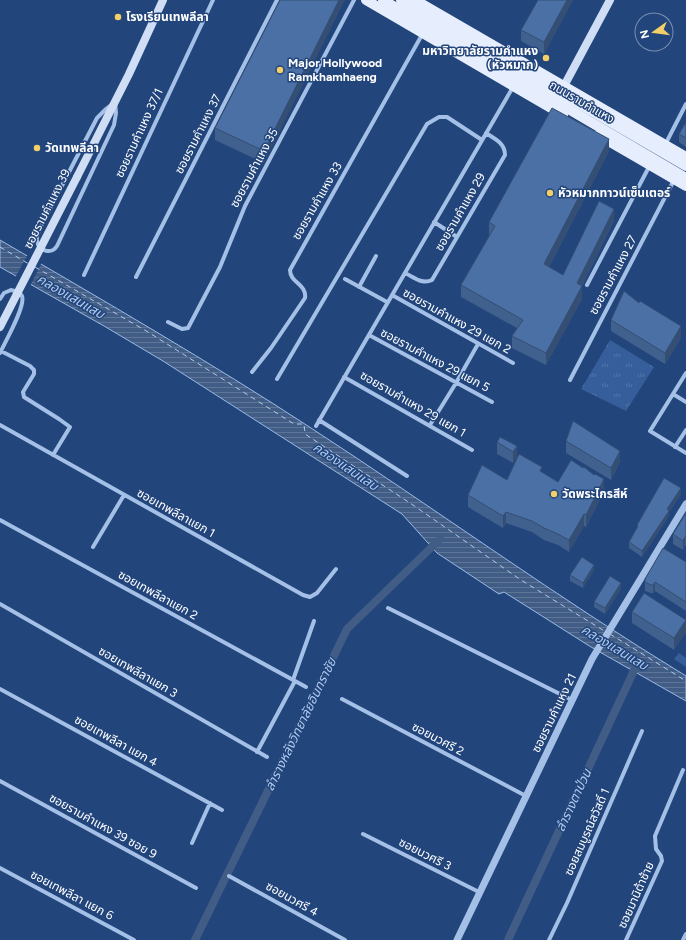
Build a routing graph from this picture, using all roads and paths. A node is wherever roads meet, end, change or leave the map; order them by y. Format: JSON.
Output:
{"nodes":[{"id":1,"x":163,"y":0,"type":"edge"},
{"id":2,"x":213,"y":0,"type":"edge"},
{"id":3,"x":277,"y":0,"type":"edge"},
{"id":4,"x":354,"y":0,"type":"edge"},
{"id":5,"x":366,"y":0,"type":"edge"},
{"id":6,"x":383,"y":0,"type":"edge"},
{"id":7,"x":401,"y":0,"type":"edge"},
{"id":8,"x":415,"y":0,"type":"edge"},
{"id":9,"x":610,"y":0,"type":"edge"},
{"id":10,"x":424,"y":33,"type":"junction"},
{"id":11,"x":513,"y":86,"type":"junction"},
{"id":12,"x":564,"y":86,"type":"junction"},
{"id":13,"x":115,"y":102,"type":"junction"},
{"id":14,"x":686,"y":104,"type":"edge"},
{"id":15,"x":558,"y":112,"type":"junction"},
{"id":16,"x":486,"y":133,"type":"junction"},
{"id":17,"x":482,"y":140,"type":"junction"},
{"id":18,"x":664,"y":145,"type":"junction"},
{"id":19,"x":686,"y":157,"type":"edge"},
{"id":20,"x":650,"y":165,"type":"junction"},
{"id":21,"x":686,"y":166,"type":"edge"},
{"id":22,"x":686,"y":178,"type":"edge"},
{"id":23,"x":674,"y":179,"type":"junction"},
{"id":24,"x":686,"y":186,"type":"edge"},
{"id":25,"x":434,"y":222,"type":"junction"},
{"id":26,"x":457,"y":237,"type":"junction"},
{"id":27,"x":376,"y":256,"type":"dead end"},
{"id":28,"x":405,"y":273,"type":"junction"},
{"id":29,"x":84,"y":274,"type":"dead end"},
{"id":30,"x":136,"y":277,"type":"dead end"},
{"id":31,"x":345,"y":279,"type":"dead end"},
{"id":32,"x":587,"y":285,"type":"dead end"},
{"id":33,"x":359,"y":287,"type":"junction"},
{"id":34,"x":392,"y":295,"type":"junction"},
{"id":35,"x":0,"y":299,"type":"edge"},
{"id":36,"x":388,"y":302,"type":"junction"},
{"id":37,"x":168,"y":322,"type":"dead end"},
{"id":38,"x":0,"y":327,"type":"edge"},
{"id":39,"x":369,"y":335,"type":"junction"},
{"id":40,"x":478,"y":344,"type":"junction"},
{"id":41,"x":0,"y":352,"type":"edge"},
{"id":42,"x":513,"y":363,"type":"dead end"},
{"id":43,"x":252,"y":372,"type":"dead end"},
{"id":44,"x":686,"y":373,"type":"edge"},
{"id":45,"x":344,"y":377,"type":"junction"},
{"id":46,"x":277,"y":379,"type":"dead end"},
{"id":47,"x":570,"y":380,"type":"dead end"},
{"id":48,"x":456,"y":383,"type":"junction"},
{"id":49,"x":673,"y":394,"type":"junction"},
{"id":50,"x":492,"y":402,"type":"dead end"},
{"id":51,"x":686,"y":402,"type":"edge"},
{"id":52,"x":320,"y":420,"type":"junction"},
{"id":53,"x":0,"y":425,"type":"edge"},
{"id":54,"x":430,"y":425,"type":"junction"},
{"id":55,"x":316,"y":426,"type":"dead end"},
{"id":56,"x":686,"y":430,"type":"edge"},
{"id":57,"x":675,"y":447,"type":"junction"},
{"id":58,"x":472,"y":450,"type":"dead end"},
{"id":59,"x":686,"y":453,"type":"edge"},
{"id":60,"x":53,"y":455,"type":"junction"},
{"id":61,"x":407,"y":476,"type":"dead end"},
{"id":62,"x":124,"y":495,"type":"junction"},
{"id":63,"x":686,"y":504,"type":"edge"},
{"id":64,"x":0,"y":520,"type":"edge"},
{"id":65,"x":93,"y":546,"type":"dead end"},
{"id":66,"x":336,"y":569,"type":"dead end"},
{"id":67,"x":0,"y":604,"type":"edge"},
{"id":68,"x":388,"y":608,"type":"dead end"},
{"id":69,"x":314,"y":621,"type":"dead end"},
{"id":70,"x":294,"y":680,"type":"junction"},
{"id":71,"x":306,"y":687,"type":"dead end"},
{"id":72,"x":0,"y":689,"type":"edge"},
{"id":73,"x":342,"y":699,"type":"dead end"},
{"id":74,"x":572,"y":700,"type":"junction"},
{"id":75,"x":642,"y":731,"type":"dead end"},
{"id":76,"x":257,"y":752,"type":"junction"},
{"id":77,"x":267,"y":758,"type":"dead end"},
{"id":78,"x":682,"y":770,"type":"dead end"},
{"id":79,"x":0,"y":781,"type":"edge"},
{"id":80,"x":526,"y":796,"type":"junction"},
{"id":81,"x":210,"y":803,"type":"junction"},
{"id":82,"x":222,"y":810,"type":"dead end"},
{"id":83,"x":363,"y":834,"type":"dead end"},
{"id":84,"x":192,"y":843,"type":"dead end"},
{"id":85,"x":0,"y":868,"type":"edge"},
{"id":86,"x":229,"y":876,"type":"dead end"},
{"id":87,"x":196,"y":888,"type":"dead end"},
{"id":88,"x":479,"y":892,"type":"junction"},
{"id":89,"x":686,"y":934,"type":"edge"},
{"id":90,"x":127,"y":938,"type":"edge"},
{"id":91,"x":134,"y":940,"type":"edge"},
{"id":92,"x":345,"y":940,"type":"edge"},
{"id":93,"x":457,"y":940,"type":"edge"},
{"id":94,"x":549,"y":940,"type":"edge"},
{"id":95,"x":626,"y":940,"type":"edge"},
{"id":96,"x":683,"y":940,"type":"edge"}],
"edges":[{"from":1,"to":13,"type":"main road","name":"ซอยรามคำแหง 39"},
{"from":2,"to":29,"type":"street","name":"ซอยรามคำแหง 37/1"},
{"from":3,"to":30,"type":"street","name":"ซอยรามคำแหง 37"},
{"from":4,"to":37,"type":"street","name":"ซอยรามคำแหง 35"},
{"from":5,"to":10,"type":"main road","name":"ถนนรามคำแหง"},
{"from":6,"to":22,"type":"main road","name":"ถนนรามคำแหง","bridge":true},
{"from":7,"to":21,"type":"main road","name":"ถนนรามคำแหง","bridge":true},
{"from":8,"to":12,"type":"main road","name":"ถนนรามคำแหง"},
{"from":9,"to":12,"type":"main road"},
{"from":10,"to":11,"type":"main road","name":"ถนนรามคำแหง"},
{"from":10,"to":43,"type":"street","name":"ซอยรามคำแหง 33"},
{"from":11,"to":15,"type":"main road","name":"ถนนรามคำแหง"},
{"from":11,"to":16,"type":"street","name":"ซอยรามคำแหง 29"},
{"from":12,"to":15,"type":"main road"},
{"from":12,"to":18,"type":"main road","name":"ถนนรามคำแหง"},
{"from":13,"to":13,"type":"street","name":"ซอยรามคำแหง 39"},
{"from":13,"to":38,"type":"main road","name":"ซอยรามคำแหง 39","bridge":true},
{"from":14,"to":18,"type":"street"},
{"from":15,"to":20,"type":"main road","name":"ถนนรามคำแหง"},
{"from":16,"to":17,"type":"street","name":"ซอยรามคำแหง 29"},
{"from":16,"to":26,"type":"street","name":"ซอยรามคำแหง 29"},
{"from":17,"to":25,"type":"street","name":"ซอยรามคำแหง 29"},
{"from":17,"to":46,"type":"street"},
{"from":18,"to":19,"type":"main road","name":"ถนนรามคำแหง"},
{"from":20,"to":23,"type":"main road","name":"ถนนรามคำแหง"},
{"from":20,"to":32,"type":"street","name":"ซอยรามคำแหง 27"},
{"from":23,"to":24,"type":"main road","name":"ถนนรามคำแหง"},
{"from":23,"to":47,"type":"street","name":"ซอยรามคำแหง 27"},
{"from":25,"to":26,"type":"street"},
{"from":25,"to":28,"type":"street","name":"ซอยรามคำแหง 29"},
{"from":26,"to":28,"type":"street","name":"ซอยรามคำแหง 29"},
{"from":27,"to":33,"type":"street"},
{"from":28,"to":34,"type":"street","name":"ซอยรามคำแหง 29"},
{"from":31,"to":33,"type":"street"},
{"from":33,"to":36,"type":"street"},
{"from":34,"to":36,"type":"street","name":"ซอยรามคำแหง 29"},
{"from":34,"to":40,"type":"street","name":"ซอยรามคำแหง 29 แยก 2"},
{"from":35,"to":41,"type":"street"},
{"from":36,"to":39,"type":"street","name":"ซอยรามคำแหง 29"},
{"from":39,"to":45,"type":"street","name":"ซอยรามคำแหง 29"},
{"from":39,"to":48,"type":"street","name":"ซอยรามคำแหง 29 แยก 5"},
{"from":40,"to":42,"type":"street","name":"ซอยรามคำแหง 29 แยก 2"},
{"from":40,"to":48,"type":"street"},
{"from":41,"to":60,"type":"street"},
{"from":44,"to":49,"type":"street"},
{"from":45,"to":52,"type":"street","name":"ซอยรามคำแหง 29"},
{"from":45,"to":54,"type":"street","name":"ซอยรามคำแหง 29 แยก 1"},
{"from":48,"to":50,"type":"street","name":"ซอยรามคำแหง 29 แยก 5"},
{"from":48,"to":54,"type":"street"},
{"from":49,"to":51,"type":"street"},
{"from":49,"to":57,"type":"street"},
{"from":52,"to":55,"type":"street","name":"ซอยรามคำแหง 29"},
{"from":52,"to":61,"type":"street"},
{"from":53,"to":60,"type":"street","name":"ซอยเทพลีลาแยก 1"},
{"from":54,"to":58,"type":"street","name":"ซอยรามคำแหง 29 แยก 1"},
{"from":56,"to":57,"type":"street"},
{"from":57,"to":59,"type":"street"},
{"from":60,"to":62,"type":"street","name":"ซอยเทพลีลาแยก 1"},
{"from":62,"to":65,"type":"street"},
{"from":62,"to":66,"type":"street","name":"ซอยเทพลีลาแยก 1"},
{"from":63,"to":74,"type":"street","name":"ซอยรามคำแหง 21"},
{"from":64,"to":70,"type":"street","name":"ซอยเทพลีลาแยก 2"},
{"from":67,"to":76,"type":"street","name":"ซอยเทพลีลาแยก 3"},
{"from":68,"to":74,"type":"street"},
{"from":69,"to":70,"type":"street"},
{"from":70,"to":71,"type":"street","name":"ซอยเทพลีลาแยก 2"},
{"from":70,"to":76,"type":"street"},
{"from":72,"to":81,"type":"street","name":"ซอยเทพลีลา แยก 4"},
{"from":73,"to":80,"type":"street","name":"ซอยนวศรี 2"},
{"from":74,"to":80,"type":"street","name":"ซอยรามคำแหง 21"},
{"from":75,"to":94,"type":"street","name":"ซอยสมบูรณ์สวัสดิ์ 1"},
{"from":76,"to":77,"type":"street","name":"ซอยเทพลีลาแยก 3"},
{"from":78,"to":95,"type":"street","name":"ซอยมานิต้าซ้าย"},
{"from":79,"to":87,"type":"street","name":"ซอยรามคำแหง 39 ซอย 9"},
{"from":80,"to":88,"type":"street","name":"ซอยรามคำแหง 21"},
{"from":81,"to":82,"type":"street","name":"ซอยเทพลีลา แยก 4"},
{"from":81,"to":84,"type":"street"},
{"from":83,"to":88,"type":"street","name":"ซอยนวศรี 3"},
{"from":85,"to":90,"type":"street","name":"ซอยเทพลีลา แยก 6"},
{"from":86,"to":92,"type":"street","name":"ซอยนวศรี 4"},
{"from":88,"to":93,"type":"street","name":"ซอยรามคำแหง 21"},
{"from":89,"to":96,"type":"street"},
{"from":90,"to":91,"type":"street","name":"ซอยเทพลีลา แยก 6"}]}
